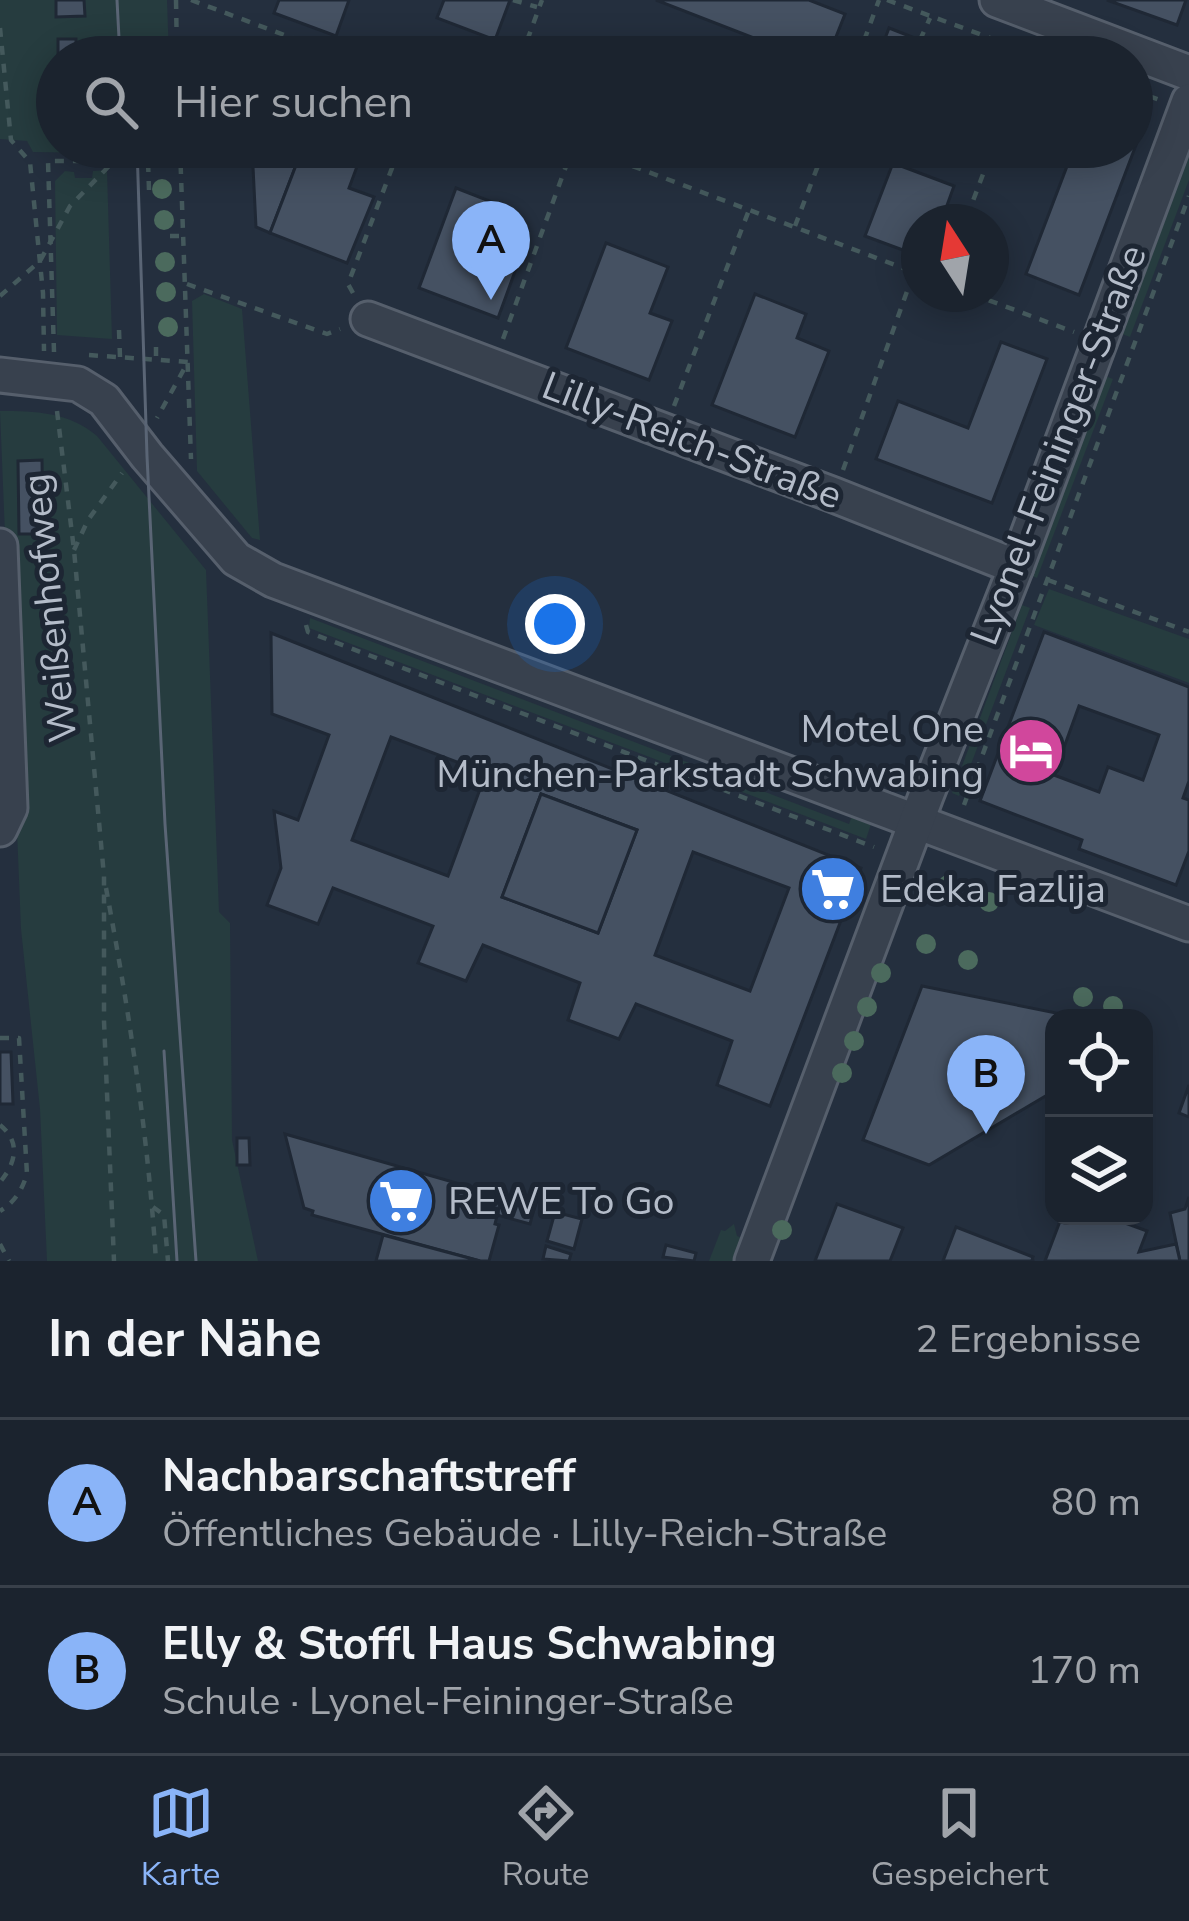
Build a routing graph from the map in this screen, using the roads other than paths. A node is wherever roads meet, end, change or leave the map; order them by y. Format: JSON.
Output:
{"nodes":[{"id":1,"x":998,"y":0,"type":"edge"},
{"id":2,"x":1092,"y":36,"type":"edge"},
{"id":3,"x":1153,"y":59,"type":"edge"},
{"id":4,"x":1189,"y":73,"type":"edge"},
{"id":5,"x":1189,"y":101,"type":"edge"},
{"id":6,"x":368,"y":319,"type":"road end"},
{"id":7,"x":0,"y":375,"type":"edge"},
{"id":8,"x":0,"y":546,"type":"edge"},
{"id":9,"x":1031,"y":573,"type":"junction"},
{"id":10,"x":916,"y":821,"type":"junction"},
{"id":11,"x":0,"y":829,"type":"edge"},
{"id":12,"x":1189,"y":924,"type":"edge"},
{"id":13,"x":752,"y":1261,"type":"edge"}],
"edges":[{"from":1,"to":2,"type":"street"},
{"from":3,"to":4,"type":"street"},
{"from":5,"to":9,"type":"street","name":"Lyonel-Feininger-Straße"},
{"from":6,"to":9,"type":"street","name":"Lilly-Reich-Straße"},
{"from":7,"to":10,"type":"street"},
{"from":8,"to":11,"type":"street"},
{"from":9,"to":10,"type":"street","name":"Lyonel-Feininger-Straße"},
{"from":10,"to":12,"type":"street"},
{"from":10,"to":13,"type":"street","name":"Lyonel-Feininger-Straße"}]}
